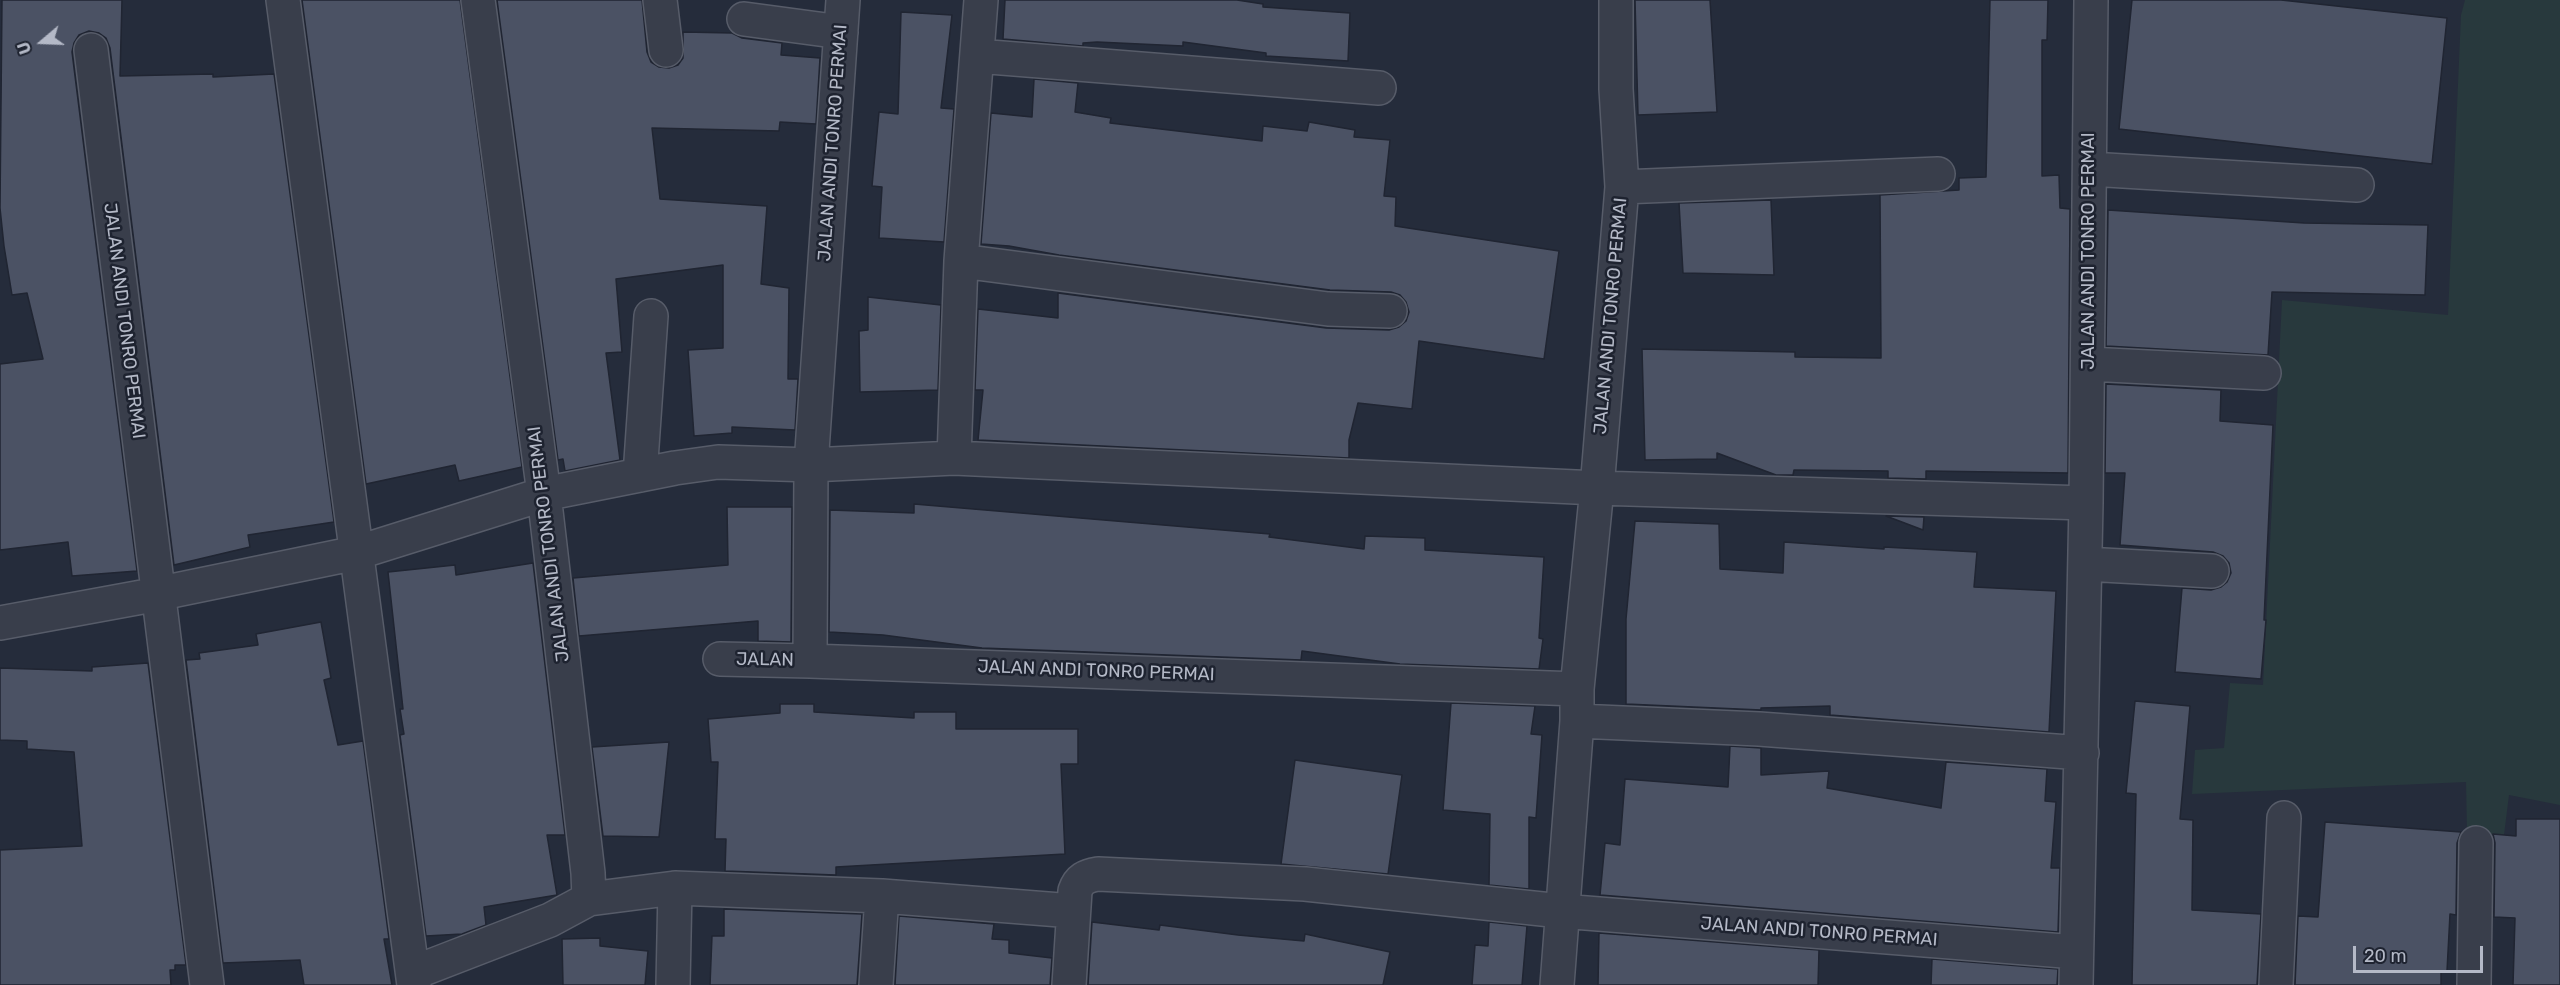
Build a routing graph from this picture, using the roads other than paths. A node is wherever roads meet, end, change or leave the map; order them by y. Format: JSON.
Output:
{"nodes":[{"id":1,"x":283,"y":0,"type":"edge"},
{"id":2,"x":478,"y":0,"type":"edge"},
{"id":3,"x":660,"y":0,"type":"edge"},
{"id":4,"x":843,"y":0,"type":"edge"},
{"id":5,"x":981,"y":0,"type":"edge"},
{"id":6,"x":1616,"y":0,"type":"edge"},
{"id":7,"x":2091,"y":0,"type":"edge"},
{"id":8,"x":744,"y":19,"type":"dead end"},
{"id":9,"x":841,"y":32,"type":"junction"},
{"id":10,"x":91,"y":50,"type":"dead end"},
{"id":11,"x":666,"y":51,"type":"dead end"},
{"id":12,"x":977,"y":56,"type":"junction"},
{"id":13,"x":1379,"y":88,"type":"dead end"},
{"id":14,"x":2090,"y":169,"type":"junction"},
{"id":15,"x":1938,"y":174,"type":"dead end"},
{"id":16,"x":2357,"y":185,"type":"dead end"},
{"id":17,"x":1622,"y":187,"type":"junction"},
{"id":18,"x":962,"y":261,"type":"junction"},
{"id":19,"x":1390,"y":311,"type":"dead end"},
{"id":20,"x":651,"y":316,"type":"dead end"},
{"id":21,"x":2089,"y":364,"type":"junction"},
{"id":22,"x":2264,"y":373,"type":"dead end"},
{"id":23,"x":954,"y":458,"type":"junction"},
{"id":24,"x":810,"y":465,"type":"junction"},
{"id":25,"x":640,"y":475,"type":"junction"},
{"id":26,"x":1597,"y":488,"type":"junction"},
{"id":27,"x":544,"y":494,"type":"junction"},
{"id":28,"x":2086,"y":503,"type":"junction"},
{"id":29,"x":356,"y":553,"type":"junction"},
{"id":30,"x":2085,"y":564,"type":"junction"},
{"id":31,"x":2212,"y":570,"type":"dead end"},
{"id":32,"x":158,"y":594,"type":"junction"},
{"id":33,"x":0,"y":623,"type":"edge"},
{"id":34,"x":720,"y":659,"type":"dead end"},
{"id":35,"x":810,"y":661,"type":"junction"},
{"id":36,"x":1577,"y":705,"type":"junction"},
{"id":37,"x":2082,"y":753,"type":"junction"},
{"id":38,"x":2284,"y":818,"type":"dead end"},
{"id":39,"x":2476,"y":843,"type":"dead end"},
{"id":40,"x":675,"y":888,"type":"junction"},
{"id":41,"x":882,"y":896,"type":"junction"},
{"id":42,"x":589,"y":899,"type":"junction"},
{"id":43,"x":1073,"y":911,"type":"junction"},
{"id":44,"x":1561,"y":911,"type":"junction"},
{"id":45,"x":2076,"y":952,"type":"junction"},
{"id":46,"x":413,"y":979,"type":"edge"},
{"id":47,"x":207,"y":985,"type":"edge"},
{"id":48,"x":673,"y":985,"type":"edge"},
{"id":49,"x":876,"y":985,"type":"edge"},
{"id":50,"x":1069,"y":985,"type":"edge"},
{"id":51,"x":1557,"y":985,"type":"edge"},
{"id":52,"x":2076,"y":985,"type":"edge"},
{"id":53,"x":2276,"y":985,"type":"edge"},
{"id":54,"x":2474,"y":985,"type":"edge"}],
"edges":[{"from":1,"to":29,"type":"street"},
{"from":2,"to":27,"type":"street","name":"JALAN ANDI TONRO PERMAI"},
{"from":3,"to":11,"type":"street"},
{"from":4,"to":9,"type":"street","name":"JALAN ANDI TONRO PERMAI"},
{"from":5,"to":12,"type":"street"},
{"from":6,"to":17,"type":"street","name":"JALAN ANDI TONRO PERMAI"},
{"from":7,"to":14,"type":"street","name":"JALAN ANDI TONRO PERMAI"},
{"from":8,"to":9,"type":"street"},
{"from":9,"to":24,"type":"street","name":"JALAN ANDI TONRO PERMAI"},
{"from":10,"to":32,"type":"street","name":"JALAN ANDI TONRO PERMAI"},
{"from":12,"to":13,"type":"street"},
{"from":12,"to":18,"type":"street"},
{"from":14,"to":16,"type":"street"},
{"from":14,"to":21,"type":"street","name":"JALAN ANDI TONRO PERMAI"},
{"from":15,"to":17,"type":"street"},
{"from":17,"to":26,"type":"street","name":"JALAN ANDI TONRO PERMAI"},
{"from":18,"to":19,"type":"street"},
{"from":18,"to":23,"type":"street"},
{"from":20,"to":25,"type":"street"},
{"from":21,"to":22,"type":"street"},
{"from":21,"to":28,"type":"street","name":"JALAN ANDI TONRO PERMAI"},
{"from":23,"to":24,"type":"street"},
{"from":23,"to":26,"type":"street"},
{"from":24,"to":25,"type":"street"},
{"from":24,"to":35,"type":"street","name":"JALAN ANDI TONRO PERMAI"},
{"from":25,"to":27,"type":"street"},
{"from":26,"to":28,"type":"street"},
{"from":26,"to":36,"type":"street","name":"JALAN ANDI TONRO PERMAI"},
{"from":27,"to":29,"type":"street"},
{"from":27,"to":42,"type":"street","name":"JALAN ANDI TONRO PERMAI"},
{"from":28,"to":30,"type":"street","name":"JALAN ANDI TONRO PERMAI"},
{"from":29,"to":32,"type":"street"},
{"from":29,"to":46,"type":"street"},
{"from":30,"to":31,"type":"street"},
{"from":30,"to":37,"type":"street","name":"JALAN ANDI TONRO PERMAI"},
{"from":32,"to":33,"type":"street"},
{"from":32,"to":47,"type":"street","name":"JALAN ANDI TONRO PERMAI"},
{"from":34,"to":35,"type":"street","name":"JALAN"},
{"from":35,"to":36,"type":"street","name":"JALAN ANDI TONRO PERMAI"},
{"from":36,"to":37,"type":"street","name":"JALAN ANDI TONRO PERMAI"},
{"from":36,"to":44,"type":"street","name":"JALAN ANDI TONRO PERMAI"},
{"from":37,"to":45,"type":"street","name":"JALAN ANDI TONRO PERMAI"},
{"from":38,"to":53,"type":"street"},
{"from":39,"to":54,"type":"street"},
{"from":40,"to":41,"type":"street"},
{"from":40,"to":42,"type":"street"},
{"from":40,"to":48,"type":"street"},
{"from":41,"to":43,"type":"street"},
{"from":41,"to":49,"type":"street"},
{"from":42,"to":46,"type":"street"},
{"from":43,"to":44,"type":"street"},
{"from":43,"to":50,"type":"street"},
{"from":44,"to":45,"type":"street","name":"JALAN ANDI TONRO PERMAI"},
{"from":44,"to":51,"type":"street","name":"JALAN ANDI TONRO PERMAI"},
{"from":45,"to":52,"type":"street","name":"JALAN ANDI TONRO PERMAI"}]}
